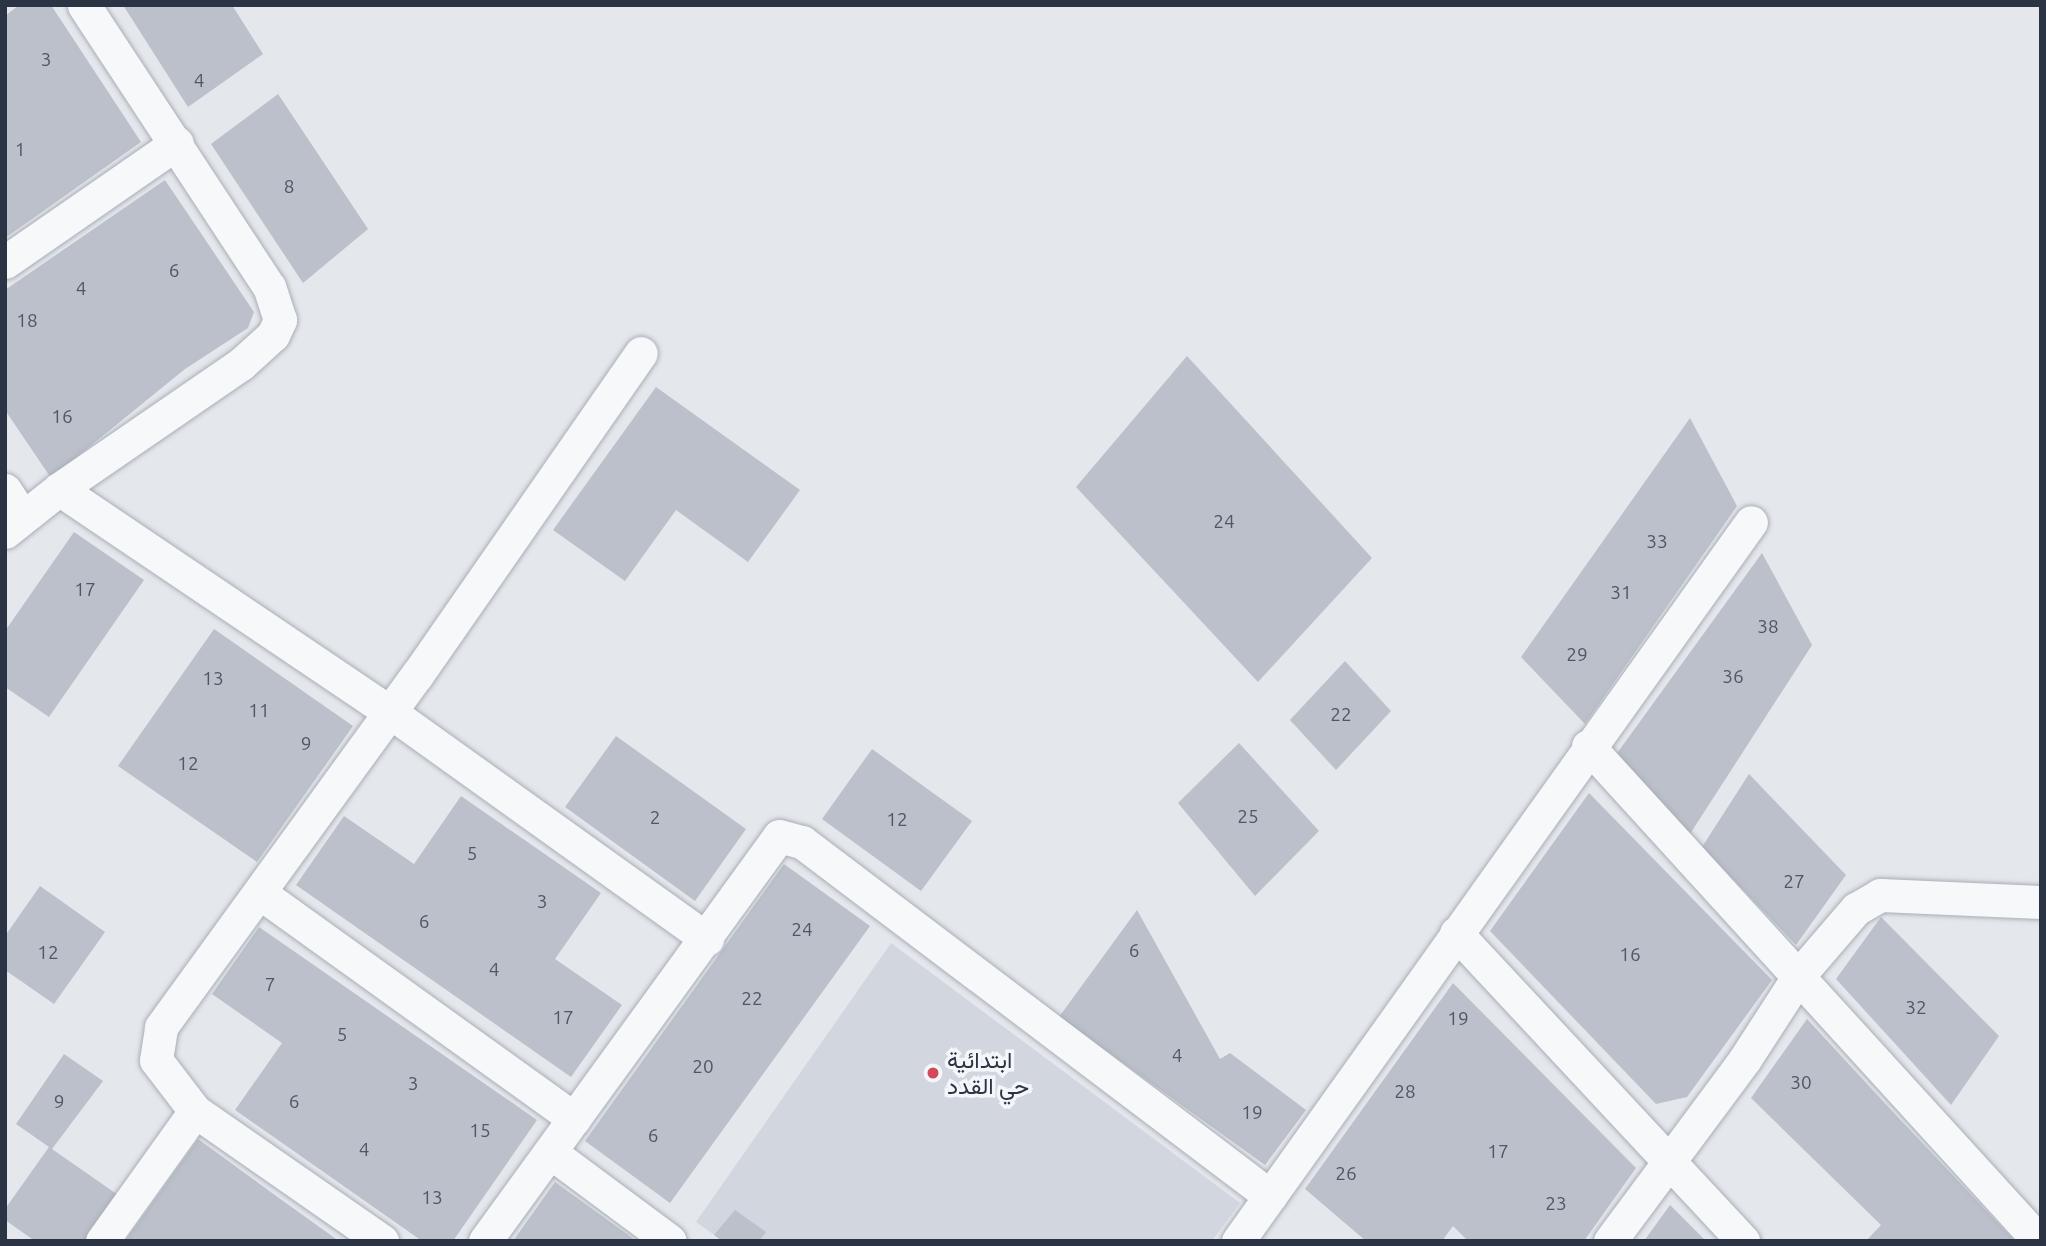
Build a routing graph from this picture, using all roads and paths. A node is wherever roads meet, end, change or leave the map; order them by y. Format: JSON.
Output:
{"nodes":[{"id":1,"x":84,"y":5,"type":"edge"},
{"id":2,"x":177,"y":144,"type":"junction"},
{"id":3,"x":5,"y":262,"type":"edge"},
{"id":4,"x":641,"y":353,"type":"dead end"},
{"id":5,"x":59,"y":488,"type":"junction"},
{"id":6,"x":11,"y":513,"type":"edge"},
{"id":7,"x":1751,"y":522,"type":"dead end"},
{"id":8,"x":390,"y":712,"type":"junction"},
{"id":9,"x":1588,"y":746,"type":"junction"},
{"id":10,"x":260,"y":893,"type":"junction"},
{"id":11,"x":2041,"y":902,"type":"edge"},
{"id":12,"x":1456,"y":933,"type":"junction"},
{"id":13,"x":707,"y":939,"type":"junction"},
{"id":14,"x":1800,"y":974,"type":"junction"},
{"id":15,"x":195,"y":1111,"type":"junction"},
{"id":16,"x":574,"y":1119,"type":"junction"},
{"id":17,"x":550,"y":1152,"type":"junction"},
{"id":18,"x":1668,"y":1161,"type":"junction"},
{"id":19,"x":1270,"y":1196,"type":"junction"},
{"id":20,"x":102,"y":1241,"type":"edge"},
{"id":21,"x":382,"y":1241,"type":"edge"},
{"id":22,"x":485,"y":1241,"type":"edge"},
{"id":23,"x":670,"y":1241,"type":"edge"},
{"id":24,"x":1238,"y":1241,"type":"edge"},
{"id":25,"x":1610,"y":1241,"type":"edge"},
{"id":26,"x":1743,"y":1241,"type":"edge"},
{"id":27,"x":2039,"y":1241,"type":"edge"}],
"edges":[{"from":1,"to":2,"type":"street"},
{"from":2,"to":3,"type":"street"},
{"from":2,"to":5,"type":"street"},
{"from":4,"to":8,"type":"street"},
{"from":5,"to":6,"type":"street"},
{"from":5,"to":8,"type":"street"},
{"from":7,"to":9,"type":"street"},
{"from":8,"to":10,"type":"street"},
{"from":8,"to":13,"type":"street"},
{"from":9,"to":12,"type":"street"},
{"from":9,"to":14,"type":"street"},
{"from":10,"to":15,"type":"street"},
{"from":10,"to":16,"type":"street"},
{"from":11,"to":14,"type":"street"},
{"from":12,"to":18,"type":"street"},
{"from":12,"to":19,"type":"street"},
{"from":13,"to":16,"type":"street"},
{"from":13,"to":19,"type":"street"},
{"from":14,"to":18,"type":"street"},
{"from":14,"to":27,"type":"street"},
{"from":15,"to":20,"type":"street"},
{"from":15,"to":21,"type":"street"},
{"from":16,"to":17,"type":"street"},
{"from":17,"to":22,"type":"street"},
{"from":17,"to":23,"type":"street"},
{"from":18,"to":25,"type":"street"},
{"from":18,"to":26,"type":"street"},
{"from":19,"to":24,"type":"street"}]}
